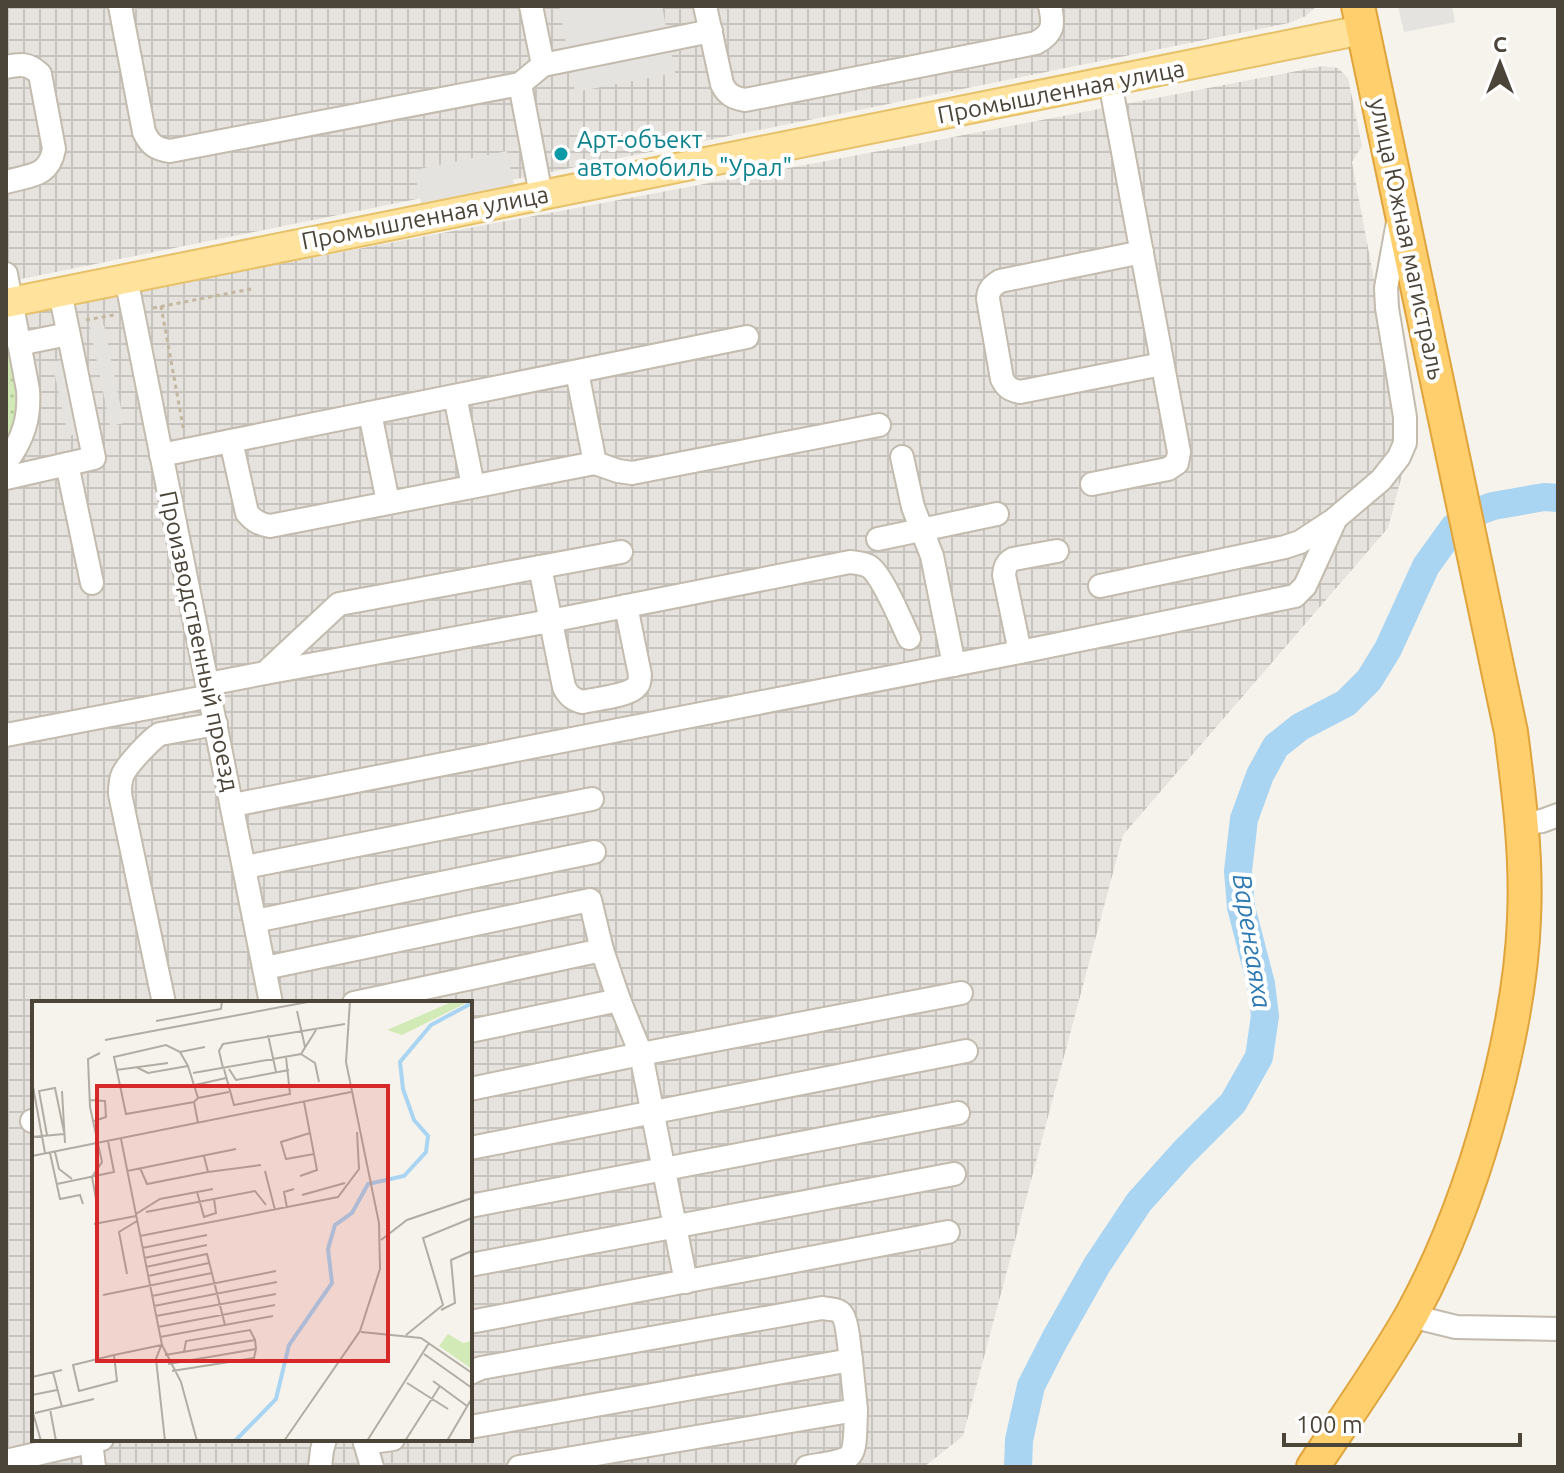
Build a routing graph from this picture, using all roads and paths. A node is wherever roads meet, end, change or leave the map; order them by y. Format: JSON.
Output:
{"nodes":[{"id":1,"x":120,"y":6,"type":"edge"},
{"id":2,"x":531,"y":6,"type":"edge"},
{"id":3,"x":705,"y":6,"type":"edge"},
{"id":4,"x":1050,"y":6,"type":"edge"},
{"id":5,"x":1360,"y":18,"type":"edge"},
{"id":6,"x":711,"y":31,"type":"junction"},
{"id":7,"x":543,"y":65,"type":"junction"},
{"id":8,"x":6,"y":67,"type":"edge"},
{"id":9,"x":1110,"y":82,"type":"junction"},
{"id":10,"x":520,"y":84,"type":"junction"},
{"id":11,"x":6,"y":182,"type":"edge"},
{"id":12,"x":541,"y":195,"type":"junction"},
{"id":13,"x":1400,"y":210,"type":"junction"},
{"id":14,"x":1142,"y":252,"type":"junction"},
{"id":15,"x":126,"y":278,"type":"junction"},
{"id":16,"x":251,"y":289,"type":"dead end"},
{"id":17,"x":60,"y":292,"type":"junction"},
{"id":18,"x":8,"y":293,"type":"edge"},
{"id":19,"x":161,"y":306,"type":"junction"},
{"id":20,"x":133,"y":311,"type":"junction"},
{"id":21,"x":67,"y":329,"type":"junction"},
{"id":22,"x":747,"y":337,"type":"dead end"},
{"id":23,"x":19,"y":344,"type":"junction"},
{"id":24,"x":1162,"y":364,"type":"junction"},
{"id":25,"x":577,"y":372,"type":"junction"},
{"id":26,"x":455,"y":396,"type":"junction"},
{"id":27,"x":370,"y":413,"type":"junction"},
{"id":28,"x":879,"y":425,"type":"dead end"},
{"id":29,"x":231,"y":441,"type":"junction"},
{"id":30,"x":188,"y":450,"type":"junction"},
{"id":31,"x":161,"y":455,"type":"junction"},
{"id":32,"x":902,"y":457,"type":"dead end"},
{"id":33,"x":6,"y":462,"type":"edge"},
{"id":34,"x":595,"y":463,"type":"junction"},
{"id":35,"x":67,"y":464,"type":"junction"},
{"id":36,"x":6,"y":478,"type":"edge"},
{"id":37,"x":1092,"y":484,"type":"dead end"},
{"id":38,"x":473,"y":486,"type":"junction"},
{"id":39,"x":388,"y":502,"type":"junction"},
{"id":40,"x":997,"y":514,"type":"dead end"},
{"id":41,"x":1336,"y":518,"type":"junction"},
{"id":42,"x":922,"y":530,"type":"junction"},
{"id":43,"x":878,"y":539,"type":"dead end"},
{"id":44,"x":1057,"y":551,"type":"dead end"},
{"id":45,"x":621,"y":552,"type":"dead end"},
{"id":46,"x":540,"y":567,"type":"junction"},
{"id":47,"x":92,"y":583,"type":"dead end"},
{"id":48,"x":1100,"y":586,"type":"dead end"},
{"id":49,"x":626,"y":606,"type":"junction"},
{"id":50,"x":550,"y":621,"type":"junction"},
{"id":51,"x":909,"y":638,"type":"dead end"},
{"id":52,"x":1020,"y":652,"type":"junction"},
{"id":53,"x":954,"y":665,"type":"junction"},
{"id":54,"x":265,"y":673,"type":"junction"},
{"id":55,"x":209,"y":690,"type":"junction"},
{"id":56,"x":216,"y":724,"type":"junction"},
{"id":57,"x":6,"y":735,"type":"edge"},
{"id":58,"x":592,"y":799,"type":"dead end"},
{"id":59,"x":233,"y":805,"type":"junction"},
{"id":60,"x":1558,"y":815,"type":"edge"},
{"id":61,"x":1522,"y":824,"type":"junction"},
{"id":62,"x":594,"y":852,"type":"dead end"},
{"id":63,"x":245,"y":867,"type":"junction"},
{"id":64,"x":255,"y":921,"type":"junction"},
{"id":65,"x":602,"y":950,"type":"junction"},
{"id":66,"x":265,"y":968,"type":"junction"},
{"id":67,"x":961,"y":993,"type":"dead end"},
{"id":68,"x":619,"y":1000,"type":"junction"},
{"id":69,"x":164,"y":1001,"type":"edge"},
{"id":70,"x":271,"y":1001,"type":"edge"},
{"id":71,"x":363,"y":1001,"type":"edge"},
{"id":72,"x":472,"y":1031,"type":"edge"},
{"id":73,"x":966,"y":1051,"type":"dead end"},
{"id":74,"x":641,"y":1054,"type":"junction"},
{"id":75,"x":472,"y":1089,"type":"edge"},
{"id":76,"x":653,"y":1111,"type":"junction"},
{"id":77,"x":958,"y":1113,"type":"dead end"},
{"id":78,"x":472,"y":1148,"type":"edge"},
{"id":79,"x":665,"y":1170,"type":"junction"},
{"id":80,"x":954,"y":1174,"type":"dead end"},
{"id":81,"x":472,"y":1206,"type":"edge"},
{"id":82,"x":675,"y":1226,"type":"junction"},
{"id":83,"x":948,"y":1232,"type":"dead end"},
{"id":84,"x":472,"y":1265,"type":"edge"},
{"id":85,"x":686,"y":1282,"type":"junction"},
{"id":86,"x":1411,"y":1316,"type":"junction"},
{"id":87,"x":472,"y":1322,"type":"edge"},
{"id":88,"x":1558,"y":1329,"type":"edge"},
{"id":89,"x":851,"y":1360,"type":"junction"},
{"id":90,"x":472,"y":1372,"type":"edge"},
{"id":91,"x":856,"y":1410,"type":"junction"},
{"id":92,"x":472,"y":1427,"type":"edge"},
{"id":93,"x":92,"y":1441,"type":"edge"},
{"id":94,"x":96,"y":1441,"type":"edge"},
{"id":95,"x":324,"y":1441,"type":"edge"},
{"id":96,"x":364,"y":1441,"type":"edge"},
{"id":97,"x":6,"y":1461,"type":"edge"},
{"id":98,"x":94,"y":1467,"type":"edge"},
{"id":99,"x":320,"y":1467,"type":"edge"},
{"id":100,"x":372,"y":1467,"type":"edge"},
{"id":101,"x":519,"y":1467,"type":"edge"},
{"id":102,"x":807,"y":1467,"type":"edge"},
{"id":103,"x":1313,"y":1467,"type":"edge"}],
"edges":[{"from":1,"to":10,"type":"street"},
{"from":2,"to":7,"type":"street"},
{"from":3,"to":6,"type":"street"},
{"from":4,"to":6,"type":"street"},
{"from":5,"to":9,"type":"main road","name":"Промышленная улица"},
{"from":5,"to":13,"type":"highway","name":"улица Южная магистраль"},
{"from":6,"to":7,"type":"street"},
{"from":7,"to":10,"type":"street"},
{"from":8,"to":11,"type":"street"},
{"from":9,"to":12,"type":"main road","name":"Промышленная улица"},
{"from":9,"to":14,"type":"street"},
{"from":10,"to":12,"type":"street"},
{"from":12,"to":15,"type":"main road","name":"Промышленная улица"},
{"from":13,"to":41,"type":"street"},
{"from":13,"to":61,"type":"highway","name":"улица Южная магистраль"},
{"from":14,"to":24,"type":"street"},
{"from":14,"to":24,"type":"street"},
{"from":15,"to":17,"type":"main road","name":"Промышленная улица"},
{"from":15,"to":20,"type":"street","name":"Производственный проезд"},
{"from":16,"to":19,"type":"path"},
{"from":17,"to":18,"type":"main road","name":"Промышленная улица"},
{"from":17,"to":21,"type":"street"},
{"from":18,"to":23,"type":"street"},
{"from":19,"to":20,"type":"path"},
{"from":19,"to":30,"type":"path"},
{"from":20,"to":21,"type":"path"},
{"from":20,"to":31,"type":"street","name":"Производственный проезд"},
{"from":21,"to":23,"type":"street"},
{"from":21,"to":35,"type":"street"},
{"from":22,"to":25,"type":"street"},
{"from":23,"to":33,"type":"street"},
{"from":24,"to":37,"type":"street"},
{"from":25,"to":26,"type":"street"},
{"from":25,"to":34,"type":"street"},
{"from":26,"to":27,"type":"street"},
{"from":26,"to":38,"type":"street"},
{"from":27,"to":29,"type":"street"},
{"from":27,"to":39,"type":"street"},
{"from":28,"to":34,"type":"street"},
{"from":29,"to":30,"type":"street"},
{"from":29,"to":39,"type":"street"},
{"from":30,"to":31,"type":"street"},
{"from":31,"to":55,"type":"street","name":"Производственный проезд"},
{"from":32,"to":42,"type":"street"},
{"from":34,"to":38,"type":"street"},
{"from":35,"to":36,"type":"street"},
{"from":35,"to":47,"type":"street"},
{"from":38,"to":39,"type":"street"},
{"from":40,"to":42,"type":"street"},
{"from":41,"to":48,"type":"street"},
{"from":41,"to":52,"type":"street"},
{"from":42,"to":43,"type":"street"},
{"from":42,"to":53,"type":"street"},
{"from":44,"to":52,"type":"street"},
{"from":45,"to":46,"type":"street"},
{"from":46,"to":50,"type":"street"},
{"from":46,"to":54,"type":"street"},
{"from":49,"to":50,"type":"street"},
{"from":49,"to":50,"type":"street"},
{"from":49,"to":51,"type":"street"},
{"from":50,"to":54,"type":"street"},
{"from":52,"to":53,"type":"street"},
{"from":53,"to":59,"type":"street"},
{"from":54,"to":55,"type":"street"},
{"from":55,"to":56,"type":"street","name":"Производственный проезд"},
{"from":55,"to":57,"type":"street"},
{"from":56,"to":59,"type":"street","name":"Производственный проезд"},
{"from":56,"to":69,"type":"street"},
{"from":58,"to":63,"type":"street"},
{"from":59,"to":63,"type":"street","name":"Производственный проезд"},
{"from":60,"to":61,"type":"street"},
{"from":61,"to":86,"type":"highway"},
{"from":62,"to":64,"type":"street"},
{"from":63,"to":64,"type":"street","name":"Производственный проезд"},
{"from":64,"to":66,"type":"street","name":"Производственный проезд"},
{"from":65,"to":66,"type":"street"},
{"from":65,"to":68,"type":"street"},
{"from":65,"to":71,"type":"street"},
{"from":66,"to":70,"type":"street","name":"Производственный проезд"},
{"from":67,"to":74,"type":"street"},
{"from":68,"to":72,"type":"street"},
{"from":68,"to":74,"type":"street"},
{"from":73,"to":76,"type":"street"},
{"from":74,"to":75,"type":"street"},
{"from":74,"to":76,"type":"street"},
{"from":76,"to":78,"type":"street"},
{"from":76,"to":79,"type":"street"},
{"from":77,"to":79,"type":"street"},
{"from":79,"to":81,"type":"street"},
{"from":79,"to":82,"type":"street"},
{"from":80,"to":82,"type":"street"},
{"from":82,"to":84,"type":"street"},
{"from":82,"to":85,"type":"street"},
{"from":83,"to":85,"type":"street"},
{"from":85,"to":87,"type":"street"},
{"from":86,"to":88,"type":"street"},
{"from":86,"to":103,"type":"highway"},
{"from":89,"to":90,"type":"street"},
{"from":89,"to":91,"type":"street"},
{"from":89,"to":92,"type":"street"},
{"from":91,"to":101,"type":"street"},
{"from":91,"to":102,"type":"street"},
{"from":93,"to":97,"type":"street"},
{"from":94,"to":98,"type":"street"},
{"from":95,"to":99,"type":"street"},
{"from":96,"to":100,"type":"street"}]}
